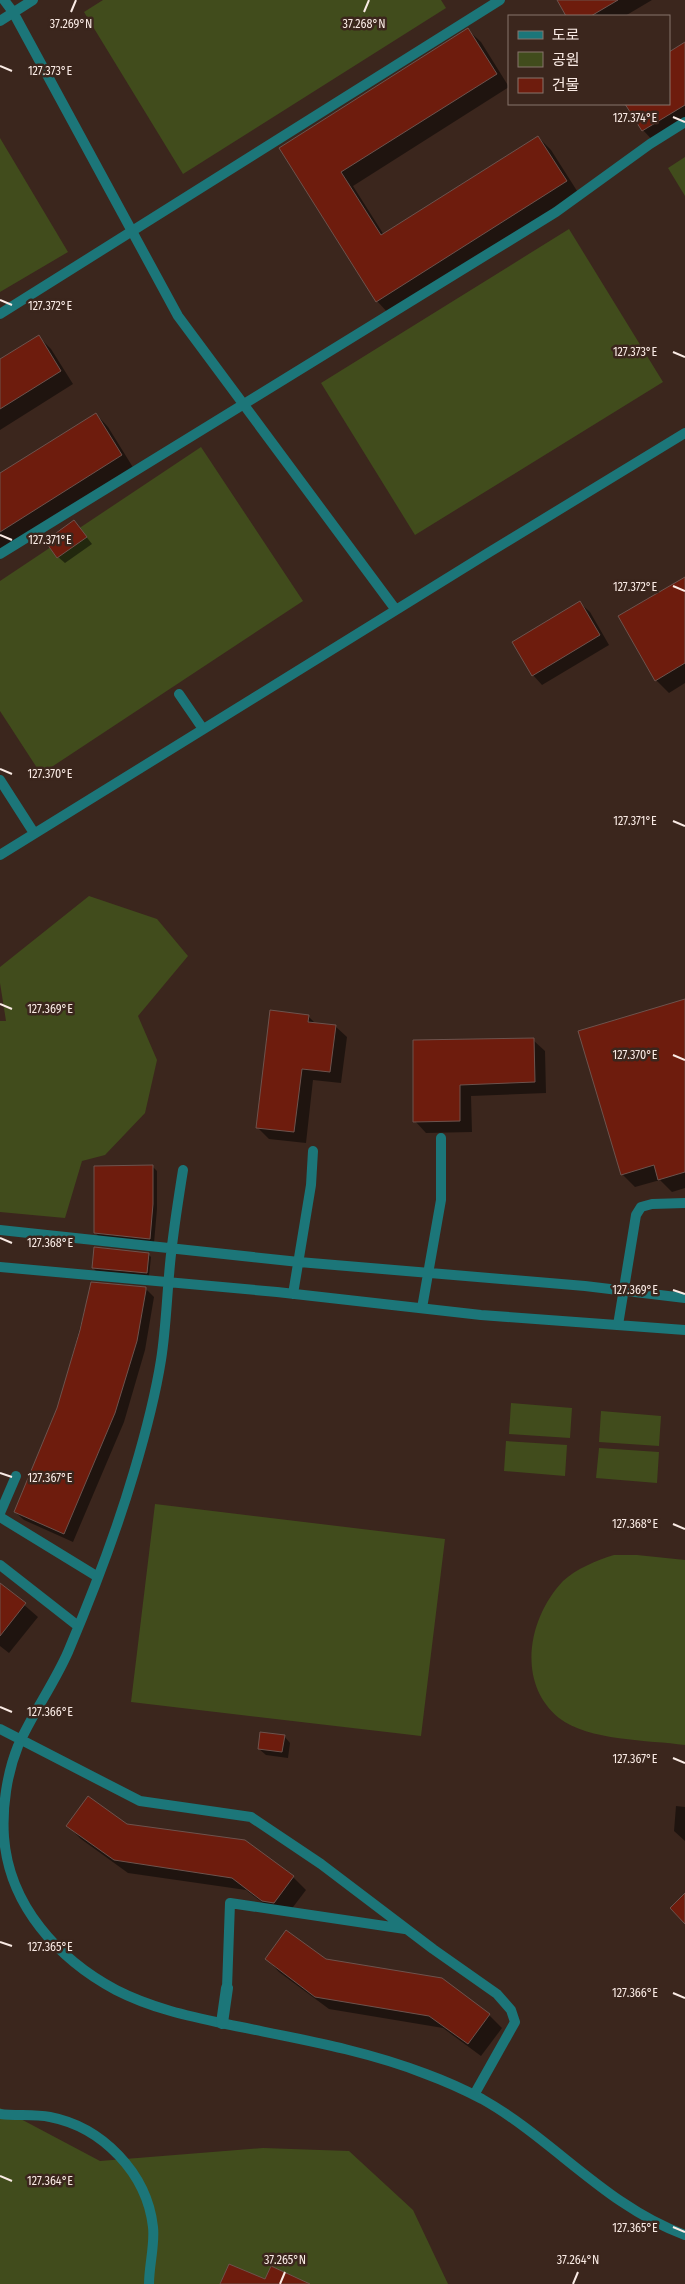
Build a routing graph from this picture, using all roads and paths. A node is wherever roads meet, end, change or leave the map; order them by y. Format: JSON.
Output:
{"nodes":[{"id":1,"x":4,"y":0,"type":"edge"},
{"id":2,"x":33,"y":0,"type":"edge"},
{"id":3,"x":500,"y":0,"type":"edge"},
{"id":4,"x":13,"y":12,"type":"junction"},
{"id":5,"x":0,"y":21,"type":"edge"},
{"id":6,"x":685,"y":122,"type":"edge"},
{"id":7,"x":133,"y":230,"type":"junction"},
{"id":8,"x":0,"y":314,"type":"edge"},
{"id":9,"x":242,"y":405,"type":"junction"},
{"id":10,"x":685,"y":433,"type":"edge"},
{"id":11,"x":0,"y":554,"type":"edge"},
{"id":12,"x":396,"y":610,"type":"junction"},
{"id":13,"x":178,"y":694,"type":"dead end"},
{"id":14,"x":203,"y":729,"type":"junction"},
{"id":15,"x":0,"y":780,"type":"edge"},
{"id":16,"x":34,"y":833,"type":"junction"},
{"id":17,"x":0,"y":855,"type":"edge"},
{"id":18,"x":441,"y":1138,"type":"dead end"},
{"id":19,"x":313,"y":1151,"type":"dead end"},
{"id":20,"x":183,"y":1170,"type":"dead end"},
{"id":21,"x":685,"y":1203,"type":"edge"},
{"id":22,"x":0,"y":1230,"type":"edge"},
{"id":23,"x":171,"y":1248,"type":"junction"},
{"id":24,"x":299,"y":1262,"type":"junction"},
{"id":25,"x":0,"y":1267,"type":"edge"},
{"id":26,"x":428,"y":1274,"type":"junction"},
{"id":27,"x":169,"y":1283,"type":"junction"},
{"id":28,"x":624,"y":1290,"type":"junction"},
{"id":29,"x":293,"y":1294,"type":"junction"},
{"id":30,"x":685,"y":1298,"type":"edge"},
{"id":31,"x":422,"y":1308,"type":"junction"},
{"id":32,"x":618,"y":1325,"type":"junction"},
{"id":33,"x":685,"y":1330,"type":"edge"},
{"id":34,"x":16,"y":1476,"type":"dead end"},
{"id":35,"x":0,"y":1513,"type":"edge"},
{"id":36,"x":0,"y":1517,"type":"edge"},
{"id":37,"x":0,"y":1565,"type":"edge"},
{"id":38,"x":98,"y":1577,"type":"junction"},
{"id":39,"x":78,"y":1626,"type":"junction"},
{"id":40,"x":0,"y":1729,"type":"edge"},
{"id":41,"x":22,"y":1739,"type":"junction"},
{"id":42,"x":406,"y":1929,"type":"junction"},
{"id":43,"x":226,"y":1988,"type":"joint"},
{"id":44,"x":222,"y":2023,"type":"junction"},
{"id":45,"x":474,"y":2096,"type":"junction"},
{"id":46,"x":0,"y":2114,"type":"edge"},
{"id":47,"x":685,"y":2235,"type":"edge"},
{"id":48,"x":149,"y":2284,"type":"edge"}],
"edges":[{"from":1,"to":4,"type":"lane"},
{"from":2,"to":4,"type":"lane"},
{"from":3,"to":7,"type":"lane"},
{"from":4,"to":5,"type":"lane"},
{"from":4,"to":7,"type":"lane"},
{"from":6,"to":9,"type":"lane"},
{"from":7,"to":8,"type":"lane"},
{"from":7,"to":9,"type":"lane"},
{"from":9,"to":11,"type":"lane"},
{"from":9,"to":12,"type":"lane"},
{"from":10,"to":12,"type":"lane"},
{"from":12,"to":14,"type":"lane"},
{"from":13,"to":14,"type":"lane"},
{"from":14,"to":16,"type":"lane"},
{"from":15,"to":16,"type":"lane"},
{"from":16,"to":17,"type":"lane"},
{"from":18,"to":26,"type":"lane"},
{"from":19,"to":24,"type":"lane"},
{"from":20,"to":23,"type":"lane"},
{"from":21,"to":28,"type":"lane"},
{"from":22,"to":23,"type":"lane"},
{"from":23,"to":24,"type":"lane"},
{"from":23,"to":27,"type":"lane"},
{"from":24,"to":26,"type":"lane"},
{"from":24,"to":29,"type":"lane"},
{"from":25,"to":27,"type":"lane"},
{"from":26,"to":28,"type":"lane"},
{"from":26,"to":31,"type":"lane"},
{"from":27,"to":29,"type":"lane"},
{"from":27,"to":38,"type":"lane"},
{"from":28,"to":30,"type":"lane"},
{"from":28,"to":32,"type":"lane"},
{"from":29,"to":31,"type":"lane"},
{"from":31,"to":32,"type":"lane"},
{"from":32,"to":33,"type":"lane"},
{"from":34,"to":35,"type":"lane"},
{"from":36,"to":38,"type":"lane"},
{"from":37,"to":39,"type":"lane"},
{"from":38,"to":39,"type":"lane"},
{"from":39,"to":41,"type":"lane"},
{"from":40,"to":41,"type":"lane"},
{"from":41,"to":42,"type":"lane"},
{"from":41,"to":44,"type":"lane"},
{"from":42,"to":43,"type":"lane"},
{"from":42,"to":45,"type":"lane"},
{"from":43,"to":44,"type":"street"},
{"from":44,"to":45,"type":"lane"},
{"from":45,"to":47,"type":"lane"},
{"from":46,"to":48,"type":"lane"}]}
